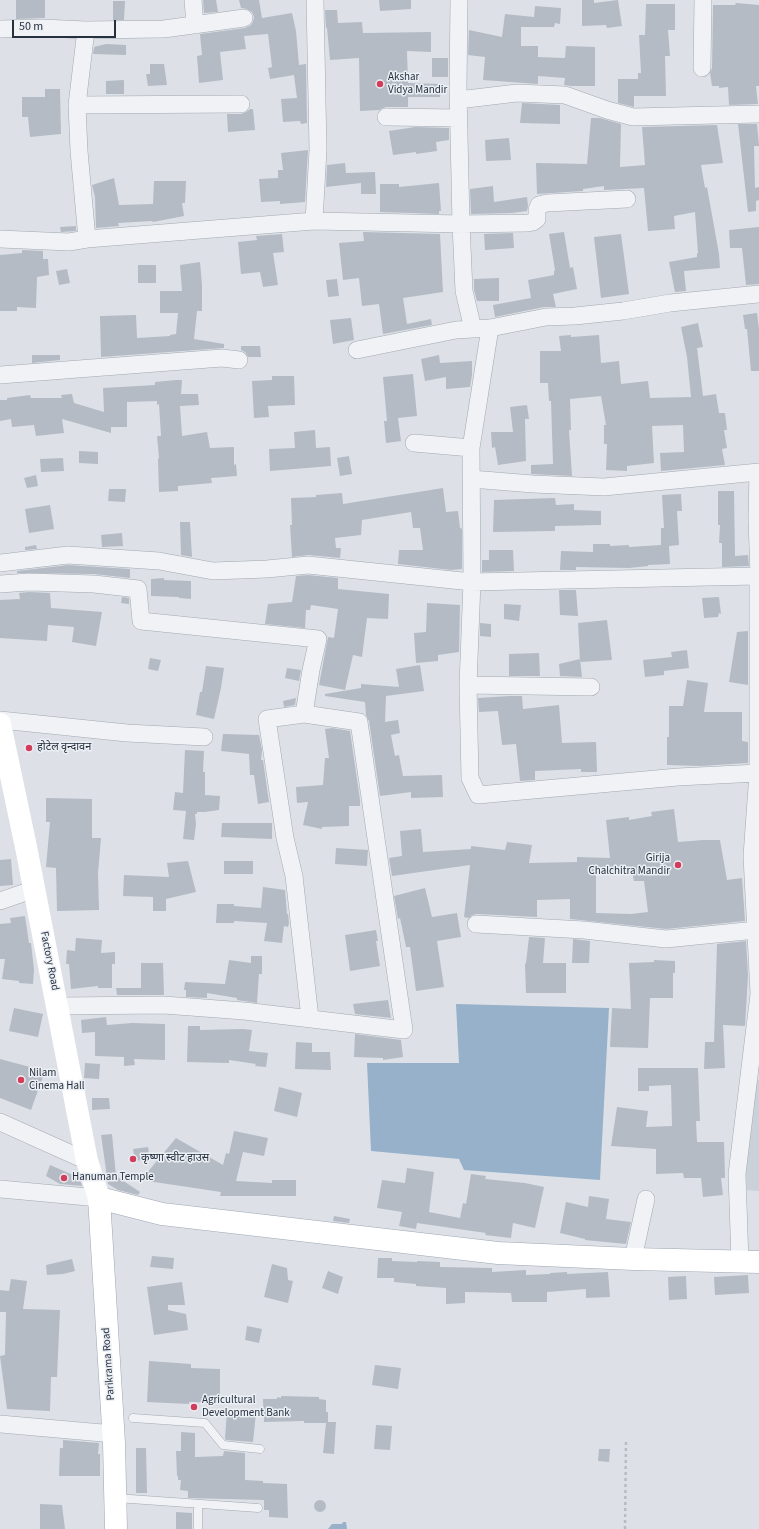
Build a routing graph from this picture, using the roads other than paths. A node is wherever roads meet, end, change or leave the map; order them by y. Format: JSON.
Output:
{"nodes":[{"id":1,"x":193,"y":0,"type":"edge"},
{"id":2,"x":315,"y":0,"type":"edge"},
{"id":3,"x":459,"y":0,"type":"edge"},
{"id":4,"x":703,"y":0,"type":"edge"},
{"id":5,"x":244,"y":18,"type":"dead end"},
{"id":6,"x":195,"y":25,"type":"junction"},
{"id":7,"x":0,"y":29,"type":"edge"},
{"id":8,"x":86,"y":30,"type":"junction"},
{"id":9,"x":702,"y":68,"type":"dead end"},
{"id":10,"x":458,"y":100,"type":"junction"},
{"id":11,"x":241,"y":104,"type":"dead end"},
{"id":12,"x":77,"y":105,"type":"junction"},
{"id":13,"x":759,"y":114,"type":"edge"},
{"id":14,"x":386,"y":117,"type":"dead end"},
{"id":15,"x":458,"y":118,"type":"junction"},
{"id":16,"x":627,"y":199,"type":"dead end"},
{"id":17,"x":314,"y":220,"type":"junction"},
{"id":18,"x":461,"y":224,"type":"junction"},
{"id":19,"x":0,"y":239,"type":"edge"},
{"id":20,"x":86,"y":239,"type":"junction"},
{"id":21,"x":759,"y":294,"type":"edge"},
{"id":22,"x":490,"y":328,"type":"junction"},
{"id":23,"x":473,"y":329,"type":"junction"},
{"id":24,"x":357,"y":350,"type":"dead end"},
{"id":25,"x":239,"y":360,"type":"dead end"},
{"id":26,"x":0,"y":375,"type":"edge"},
{"id":27,"x":414,"y":443,"type":"dead end"},
{"id":28,"x":471,"y":448,"type":"junction"},
{"id":29,"x":759,"y":472,"type":"edge"},
{"id":30,"x":471,"y":479,"type":"junction"},
{"id":31,"x":0,"y":564,"type":"edge"},
{"id":32,"x":759,"y":576,"type":"edge"},
{"id":33,"x":472,"y":582,"type":"junction"},
{"id":34,"x":0,"y":584,"type":"edge"},
{"id":35,"x":468,"y":685,"type":"junction"},
{"id":36,"x":591,"y":687,"type":"dead end"},
{"id":37,"x":304,"y":714,"type":"junction"},
{"id":38,"x":0,"y":720,"type":"edge"},
{"id":39,"x":0,"y":724,"type":"edge"},
{"id":40,"x":204,"y":737,"type":"dead end"},
{"id":41,"x":758,"y":773,"type":"junction"},
{"id":42,"x":35,"y":889,"type":"junction"},
{"id":43,"x":757,"y":895,"type":"edge"},
{"id":44,"x":0,"y":901,"type":"edge"},
{"id":45,"x":476,"y":924,"type":"dead end"},
{"id":46,"x":756,"y":930,"type":"junction"},
{"id":47,"x":58,"y":1006,"type":"junction"},
{"id":48,"x":310,"y":1018,"type":"junction"},
{"id":49,"x":0,"y":1122,"type":"edge"},
{"id":50,"x":87,"y":1161,"type":"junction"},
{"id":51,"x":0,"y":1189,"type":"edge"},
{"id":52,"x":99,"y":1198,"type":"junction"},
{"id":53,"x":646,"y":1199,"type":"dead end"},
{"id":54,"x":633,"y":1259,"type":"junction"},
{"id":55,"x":750,"y":1262,"type":"edge"},
{"id":56,"x":133,"y":1418,"type":"dead end"},
{"id":57,"x":0,"y":1424,"type":"edge"},
{"id":58,"x":114,"y":1434,"type":"junction"},
{"id":59,"x":260,"y":1449,"type":"dead end"},
{"id":60,"x":115,"y":1498,"type":"junction"},
{"id":61,"x":198,"y":1504,"type":"junction"},
{"id":62,"x":258,"y":1508,"type":"dead end"},
{"id":63,"x":116,"y":1529,"type":"edge"},
{"id":64,"x":198,"y":1529,"type":"edge"}],
"edges":[{"from":1,"to":6,"type":"street"},
{"from":2,"to":17,"type":"street"},
{"from":3,"to":10,"type":"street"},
{"from":4,"to":9,"type":"street"},
{"from":5,"to":6,"type":"street"},
{"from":6,"to":8,"type":"street"},
{"from":7,"to":8,"type":"street"},
{"from":8,"to":12,"type":"street"},
{"from":10,"to":13,"type":"street"},
{"from":10,"to":15,"type":"street"},
{"from":11,"to":12,"type":"street"},
{"from":12,"to":20,"type":"street"},
{"from":14,"to":15,"type":"street"},
{"from":15,"to":18,"type":"street"},
{"from":16,"to":18,"type":"street"},
{"from":17,"to":18,"type":"street"},
{"from":17,"to":20,"type":"street"},
{"from":18,"to":23,"type":"street"},
{"from":19,"to":20,"type":"street"},
{"from":21,"to":22,"type":"street"},
{"from":22,"to":23,"type":"street"},
{"from":22,"to":28,"type":"street"},
{"from":23,"to":24,"type":"street"},
{"from":25,"to":26,"type":"street"},
{"from":27,"to":28,"type":"street"},
{"from":28,"to":30,"type":"street"},
{"from":29,"to":30,"type":"street"},
{"from":29,"to":32,"type":"street"},
{"from":30,"to":33,"type":"street"},
{"from":31,"to":33,"type":"street"},
{"from":32,"to":33,"type":"street"},
{"from":32,"to":41,"type":"street"},
{"from":33,"to":35,"type":"street"},
{"from":34,"to":37,"type":"street"},
{"from":35,"to":36,"type":"street"},
{"from":35,"to":41,"type":"street"},
{"from":37,"to":48,"type":"street"},
{"from":37,"to":48,"type":"street"},
{"from":38,"to":40,"type":"street"},
{"from":39,"to":42,"type":"main road","name":"Factory Road"},
{"from":41,"to":43,"type":"street"},
{"from":42,"to":44,"type":"street"},
{"from":42,"to":47,"type":"main road","name":"Factory Road"},
{"from":43,"to":46,"type":"street"},
{"from":45,"to":46,"type":"street"},
{"from":46,"to":55,"type":"street"},
{"from":47,"to":48,"type":"street"},
{"from":47,"to":50,"type":"main road","name":"Factory Road"},
{"from":49,"to":50,"type":"street"},
{"from":50,"to":52,"type":"main road","name":"Factory Road"},
{"from":51,"to":52,"type":"street"},
{"from":52,"to":54,"type":"main road"},
{"from":52,"to":58,"type":"main road","name":"Parikrama Road"},
{"from":53,"to":54,"type":"street"},
{"from":54,"to":55,"type":"main road"},
{"from":56,"to":59,"type":"lane"},
{"from":57,"to":58,"type":"street"},
{"from":58,"to":60,"type":"main road","name":"Parikrama Road"},
{"from":60,"to":61,"type":"lane"},
{"from":60,"to":63,"type":"main road","name":"Parikrama Road"},
{"from":61,"to":62,"type":"lane"},
{"from":61,"to":64,"type":"lane"}]}
